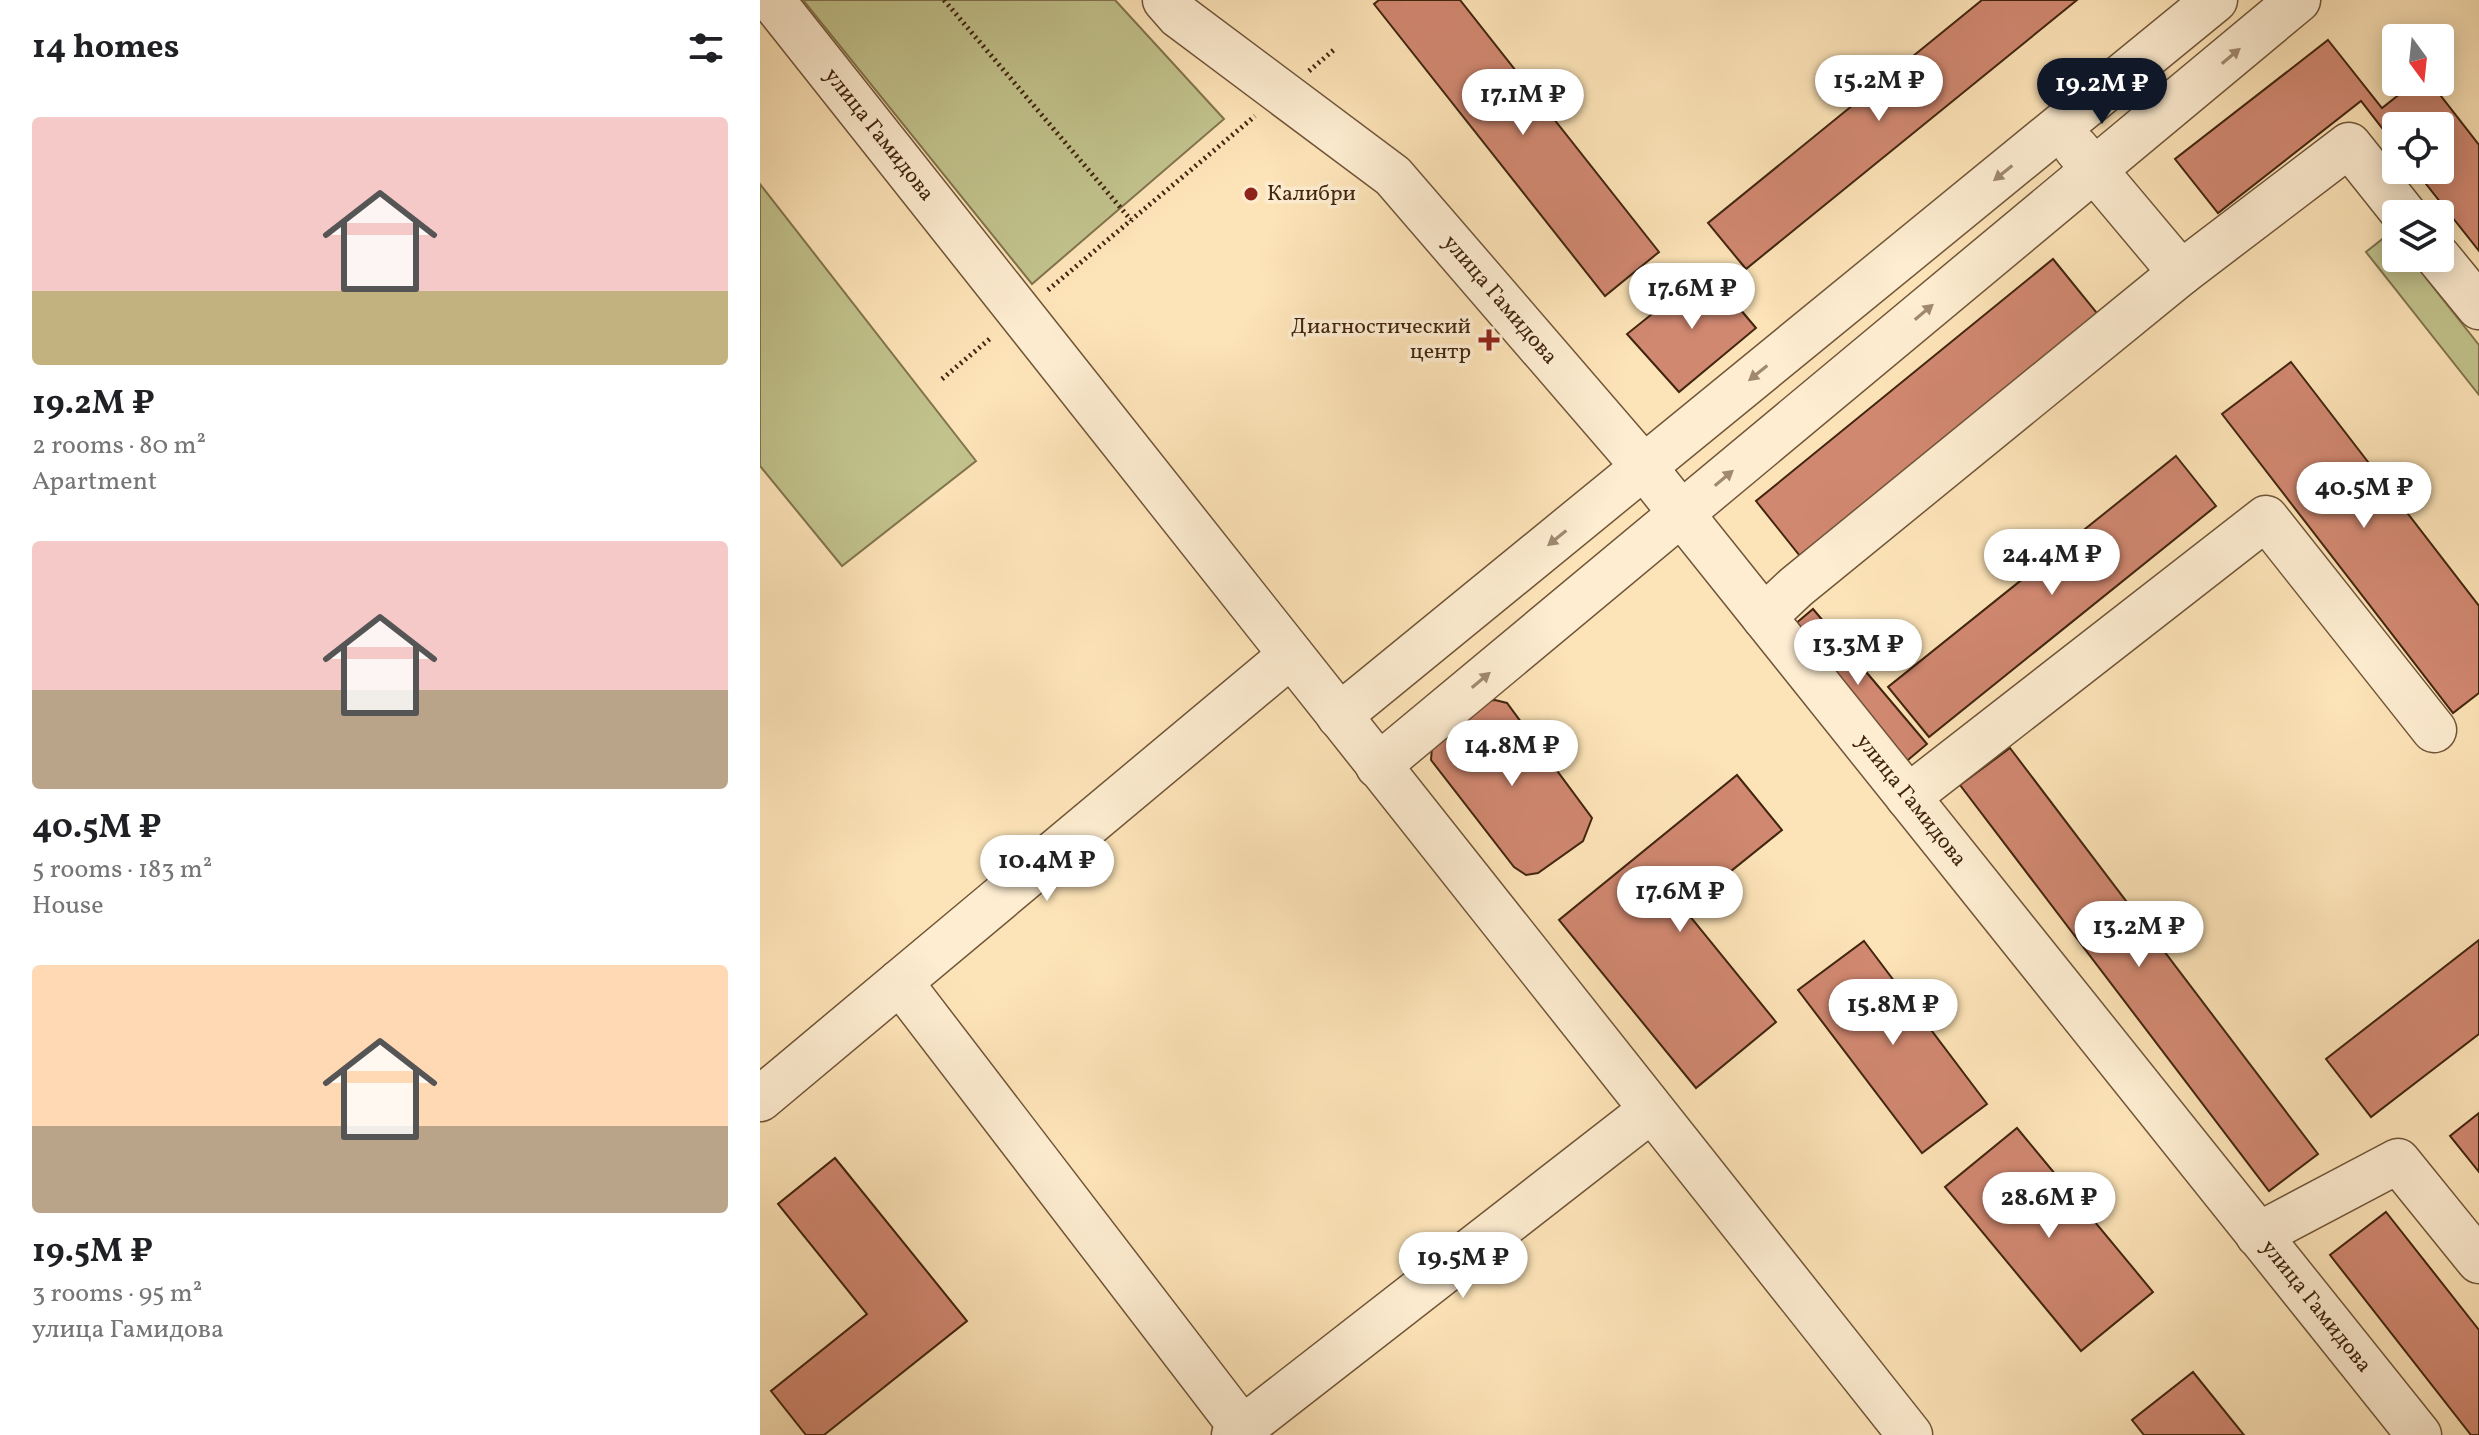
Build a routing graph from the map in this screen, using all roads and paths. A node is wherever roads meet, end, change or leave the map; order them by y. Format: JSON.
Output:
{"nodes":[{"id":1,"x":772,"y":0,"type":"edge"},
{"id":2,"x":944,"y":0,"type":"edge"},
{"id":3,"x":1165,"y":0,"type":"edge"},
{"id":4,"x":2215,"y":0,"type":"edge"},
{"id":5,"x":2298,"y":0,"type":"edge"},
{"id":6,"x":1336,"y":48,"type":"dead end"},
{"id":7,"x":1282,"y":93,"type":"junction"},
{"id":8,"x":2058,"y":128,"type":"junction"},
{"id":9,"x":2095,"y":169,"type":"junction"},
{"id":10,"x":2393,"y":200,"type":"edge"},
{"id":11,"x":1131,"y":220,"type":"junction"},
{"id":12,"x":2450,"y":272,"type":"edge"},
{"id":13,"x":2181,"y":273,"type":"junction"},
{"id":14,"x":2479,"y":307,"type":"edge"},
{"id":15,"x":1019,"y":315,"type":"junction"},
{"id":16,"x":942,"y":379,"type":"dead end"},
{"id":17,"x":1644,"y":467,"type":"junction"},
{"id":18,"x":1681,"y":513,"type":"junction"},
{"id":19,"x":1764,"y":617,"type":"junction"},
{"id":20,"x":1291,"y":655,"type":"junction"},
{"id":21,"x":1339,"y":716,"type":"junction"},
{"id":22,"x":2434,"y":730,"type":"dead end"},
{"id":23,"x":1378,"y":766,"type":"junction"},
{"id":24,"x":1908,"y":797,"type":"junction"},
{"id":25,"x":900,"y":982,"type":"junction"},
{"id":26,"x":760,"y":1099,"type":"edge"},
{"id":27,"x":1650,"y":1111,"type":"junction"},
{"id":28,"x":2258,"y":1235,"type":"junction"},
{"id":29,"x":2479,"y":1261,"type":"edge"},
{"id":30,"x":1238,"y":1432,"type":"edge"},
{"id":31,"x":1910,"y":1435,"type":"edge"},
{"id":32,"x":2419,"y":1435,"type":"edge"}],
"edges":[{"from":1,"to":15,"type":"street","name":"улица Гамидова"},
{"from":2,"to":11,"type":"path"},
{"from":3,"to":7,"type":"street","name":"улица Гамидова"},
{"from":4,"to":8,"type":"street"},
{"from":9,"to":5,"type":"street","one_way":true},
{"from":6,"to":7,"type":"path"},
{"from":7,"to":11,"type":"path"},
{"from":7,"to":17,"type":"street","name":"улица Гамидова"},
{"from":8,"to":9,"type":"street"},
{"from":8,"to":17,"type":"street","one_way":true},
{"from":9,"to":13,"type":"street"},
{"from":18,"to":9,"type":"street","one_way":true},
{"from":10,"to":13,"type":"street"},
{"from":11,"to":15,"type":"path"},
{"from":12,"to":14,"type":"street"},
{"from":13,"to":19,"type":"street"},
{"from":15,"to":16,"type":"path"},
{"from":15,"to":20,"type":"street","name":"улица Гамидова"},
{"from":17,"to":18,"type":"street","name":"улица Гамидова"},
{"from":17,"to":21,"type":"street","one_way":true},
{"from":18,"to":19,"type":"street","name":"улица Гамидова"},
{"from":23,"to":18,"type":"street","one_way":true},
{"from":19,"to":24,"type":"street","name":"улица Гамидова"},
{"from":20,"to":21,"type":"street","name":"улица Гамидова"},
{"from":20,"to":25,"type":"street"},
{"from":21,"to":23,"type":"street","name":"улица Гамидова"},
{"from":22,"to":24,"type":"street"},
{"from":23,"to":27,"type":"street","name":"улица Гамидова"},
{"from":24,"to":28,"type":"street","name":"улица Гамидова"},
{"from":25,"to":26,"type":"street"},
{"from":25,"to":30,"type":"street"},
{"from":27,"to":30,"type":"street"},
{"from":27,"to":31,"type":"street","name":"улица Гамидова"},
{"from":28,"to":29,"type":"street"},
{"from":28,"to":32,"type":"street","name":"улица Гамидова"}]}
